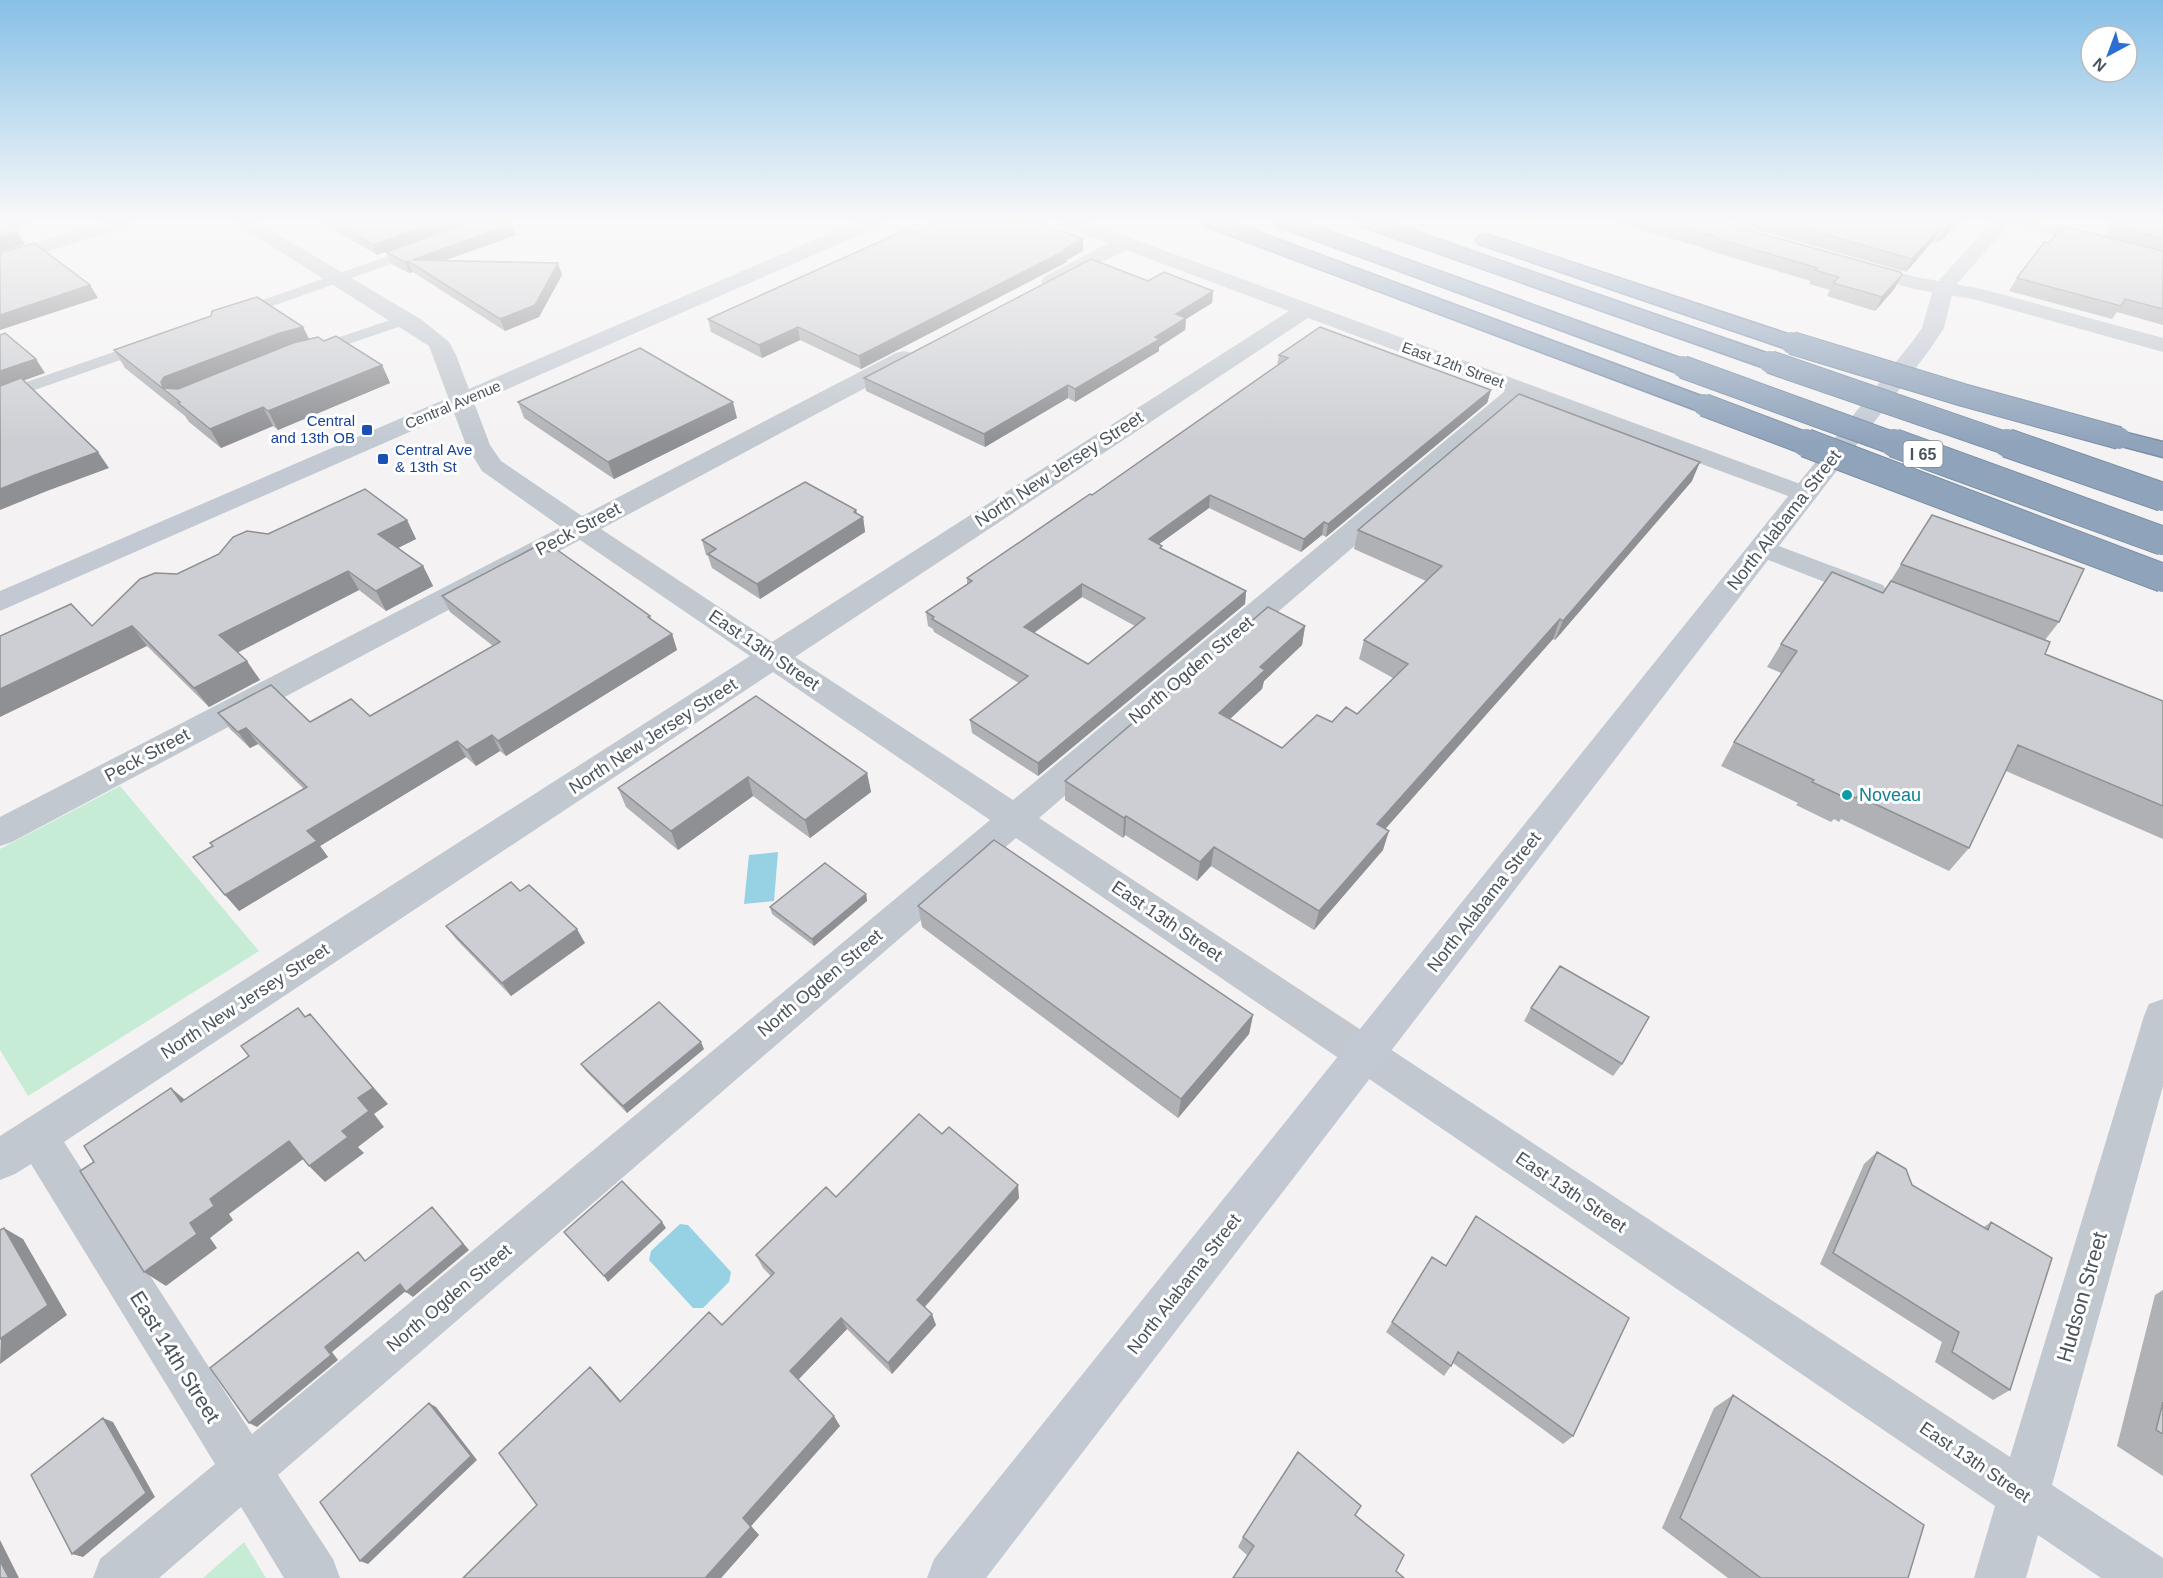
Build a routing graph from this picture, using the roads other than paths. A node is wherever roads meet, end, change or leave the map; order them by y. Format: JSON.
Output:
{"nodes":[{"id":1,"x":288,"y":296,"type":"edge"},
{"id":2,"x":364,"y":296,"type":"edge"},
{"id":3,"x":704,"y":296,"type":"edge"},
{"id":4,"x":1266,"y":296,"type":"edge"},
{"id":5,"x":1410,"y":296,"type":"edge"},
{"id":6,"x":1487,"y":296,"type":"edge"},
{"id":7,"x":1579,"y":296,"type":"edge"},
{"id":8,"x":1652,"y":296,"type":"edge"},
{"id":9,"x":1941,"y":296,"type":"edge"},
{"id":10,"x":1985,"y":296,"type":"edge"},
{"id":11,"x":1305,"y":310,"type":"junction"},
{"id":12,"x":221,"y":319,"type":"edge"},
{"id":13,"x":405,"y":320,"type":"junction"},
{"id":14,"x":166,"y":339,"type":"edge"},
{"id":15,"x":2163,"y":345,"type":"edge"},
{"id":16,"x":928,"y":346,"type":"edge"},
{"id":17,"x":297,"y":356,"type":"edge"},
{"id":18,"x":1521,"y":390,"type":"junction"},
{"id":19,"x":0,"y":397,"type":"edge"},
{"id":20,"x":462,"y":401,"type":"junction"},
{"id":21,"x":2163,"y":450,"type":"edge"},
{"id":22,"x":1805,"y":494,"type":"junction"},
{"id":23,"x":2163,"y":497,"type":"edge"},
{"id":24,"x":580,"y":528,"type":"junction"},
{"id":25,"x":2163,"y":541,"type":"edge"},
{"id":26,"x":1763,"y":548,"type":"junction"},
{"id":27,"x":2163,"y":578,"type":"edge"},
{"id":28,"x":1897,"y":600,"type":"edge"},
{"id":29,"x":0,"y":602,"type":"edge"},
{"id":30,"x":773,"y":657,"type":"junction"},
{"id":31,"x":1014,"y":819,"type":"junction"},
{"id":32,"x":0,"y":833,"type":"edge"},
{"id":33,"x":2163,"y":1016,"type":"edge"},
{"id":34,"x":1365,"y":1054,"type":"junction"},
{"id":35,"x":19,"y":1148,"type":"edge"},
{"id":36,"x":246,"y":1470,"type":"junction"},
{"id":37,"x":2024,"y":1496,"type":"junction"},
{"id":38,"x":119,"y":1578,"type":"edge"},
{"id":39,"x":314,"y":1578,"type":"edge"},
{"id":40,"x":953,"y":1578,"type":"edge"},
{"id":41,"x":2000,"y":1578,"type":"edge"},
{"id":42,"x":2147,"y":1578,"type":"edge"}],
"edges":[{"from":1,"to":12,"type":"lane"},
{"from":2,"to":13,"type":"street","name":"East 13th Street"},
{"from":3,"to":20,"type":"main road","name":"Central Avenue"},
{"from":4,"to":11,"type":"street","name":"East 12th Street"},
{"from":5,"to":27,"type":"highway","bridge":true},
{"from":6,"to":25,"type":"highway","number":"I 65","bridge":true},
{"from":7,"to":23,"type":"highway","number":"I 65","bridge":true},
{"from":8,"to":21,"type":"highway","bridge":true},
{"from":9,"to":22,"type":"main road","name":"North Alabama Street"},
{"from":10,"to":15,"type":"street"},
{"from":11,"to":18,"type":"street","name":"East 12th Street"},
{"from":11,"to":30,"type":"street","name":"North New Jersey Street"},
{"from":13,"to":17,"type":"lane"},
{"from":13,"to":20,"type":"street","name":"East 13th Street"},
{"from":14,"to":19,"type":"lane"},
{"from":16,"to":24,"type":"street","name":"Peck Street"},
{"from":18,"to":22,"type":"street","name":"East 12th Street"},
{"from":18,"to":31,"type":"street","name":"North Ogden Street"},
{"from":20,"to":24,"type":"street","name":"East 13th Street"},
{"from":20,"to":29,"type":"main road","name":"Central Avenue"},
{"from":22,"to":26,"type":"main road","name":"North Alabama Street"},
{"from":24,"to":30,"type":"street","name":"East 13th Street"},
{"from":24,"to":32,"type":"street","name":"Peck Street"},
{"from":26,"to":28,"type":"street"},
{"from":26,"to":34,"type":"main road","name":"North Alabama Street"},
{"from":30,"to":31,"type":"street","name":"East 13th Street"},
{"from":30,"to":35,"type":"street","name":"North New Jersey Street"},
{"from":31,"to":34,"type":"street","name":"East 13th Street"},
{"from":31,"to":36,"type":"street","name":"North Ogden Street"},
{"from":33,"to":37,"type":"street","name":"Hudson Street"},
{"from":34,"to":37,"type":"street","name":"East 13th Street"},
{"from":34,"to":40,"type":"main road","name":"North Alabama Street"},
{"from":35,"to":36,"type":"street","name":"East 14th Street"},
{"from":36,"to":38,"type":"street","name":"North Ogden Street"},
{"from":36,"to":39,"type":"street","name":"East 14th Street"},
{"from":37,"to":41,"type":"street","name":"Hudson Street"},
{"from":37,"to":42,"type":"street","name":"East 13th Street"}]}
